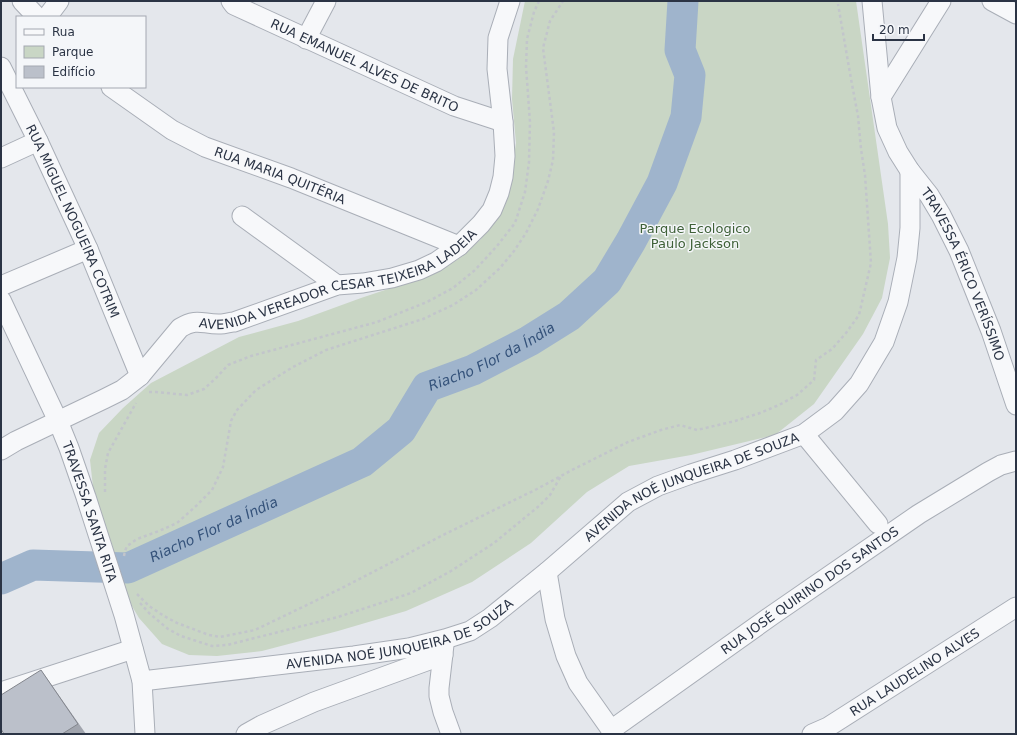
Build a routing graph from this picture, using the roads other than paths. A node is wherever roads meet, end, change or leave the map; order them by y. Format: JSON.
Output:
{"nodes":[{"id":1,"x":22,"y":1,"type":"edge"},
{"id":2,"x":58,"y":1,"type":"edge"},
{"id":3,"x":231,"y":1,"type":"edge"},
{"id":4,"x":326,"y":1,"type":"edge"},
{"id":5,"x":510,"y":1,"type":"edge"},
{"id":6,"x":872,"y":1,"type":"edge"},
{"id":7,"x":941,"y":1,"type":"edge"},
{"id":8,"x":992,"y":1,"type":"edge"},
{"id":9,"x":1016,"y":14,"type":"edge"},
{"id":10,"x":36,"y":16,"type":"edge"},
{"id":11,"x":48,"y":16,"type":"edge"},
{"id":12,"x":306,"y":38,"type":"junction"},
{"id":13,"x":1,"y":67,"type":"edge"},
{"id":14,"x":112,"y":88,"type":"edge"},
{"id":15,"x":881,"y":97,"type":"junction"},
{"id":16,"x":503,"y":122,"type":"junction"},
{"id":17,"x":38,"y":141,"type":"junction"},
{"id":18,"x":1,"y":158,"type":"edge"},
{"id":19,"x":910,"y":171,"type":"junction"},
{"id":20,"x":242,"y":216,"type":"dead end"},
{"id":21,"x":459,"y":246,"type":"junction"},
{"id":22,"x":88,"y":249,"type":"junction"},
{"id":23,"x":337,"y":285,"type":"junction"},
{"id":24,"x":1,"y":286,"type":"edge"},
{"id":25,"x":1,"y":300,"type":"edge"},
{"id":26,"x":140,"y":376,"type":"junction"},
{"id":27,"x":1016,"y":405,"type":"edge"},
{"id":28,"x":58,"y":421,"type":"junction"},
{"id":29,"x":804,"y":434,"type":"junction"},
{"id":30,"x":1,"y":450,"type":"edge"},
{"id":31,"x":1016,"y":461,"type":"edge"},
{"id":32,"x":878,"y":524,"type":"dead end"},
{"id":33,"x":547,"y":572,"type":"junction"},
{"id":34,"x":1016,"y":607,"type":"edge"},
{"id":35,"x":444,"y":647,"type":"junction"},
{"id":36,"x":133,"y":649,"type":"junction"},
{"id":37,"x":142,"y":681,"type":"junction"},
{"id":38,"x":1,"y":692,"type":"edge"},
{"id":39,"x":612,"y":732,"type":"edge"},
{"id":40,"x":145,"y":734,"type":"edge"},
{"id":41,"x":246,"y":734,"type":"edge"},
{"id":42,"x":451,"y":734,"type":"edge"},
{"id":43,"x":812,"y":734,"type":"edge"}],
"edges":[{"from":1,"to":10,"type":"street"},
{"from":2,"to":11,"type":"street"},
{"from":3,"to":12,"type":"street","name":"RUA EMANUEL ALVES DE BRITO"},
{"from":4,"to":12,"type":"street"},
{"from":5,"to":16,"type":"street","name":"AVENIDA VEREADOR CESAR TEIXEIRA LADEIA"},
{"from":6,"to":15,"type":"street"},
{"from":7,"to":15,"type":"street"},
{"from":8,"to":9,"type":"street"},
{"from":12,"to":16,"type":"street","name":"RUA EMANUEL ALVES DE BRITO"},
{"from":13,"to":17,"type":"street","name":"RUA MIGUEL NOGUEIRA COTRIM"},
{"from":14,"to":21,"type":"street","name":"RUA MARIA QUITÉRIA"},
{"from":15,"to":19,"type":"street"},
{"from":16,"to":21,"type":"street","name":"AVENIDA VEREADOR CESAR TEIXEIRA LADEIA"},
{"from":17,"to":18,"type":"street"},
{"from":17,"to":22,"type":"street","name":"RUA MIGUEL NOGUEIRA COTRIM"},
{"from":19,"to":27,"type":"street","name":"TRAVESSA ÉRICO VERÍSSIMO"},
{"from":19,"to":29,"type":"street","name":"AVENIDA NOÉ JUNQUEIRA DE SOUZA"},
{"from":20,"to":23,"type":"street"},
{"from":21,"to":23,"type":"street","name":"AVENIDA VEREADOR CESAR TEIXEIRA LADEIA"},
{"from":22,"to":24,"type":"street"},
{"from":22,"to":26,"type":"street","name":"RUA MIGUEL NOGUEIRA COTRIM"},
{"from":23,"to":26,"type":"street","name":"AVENIDA VEREADOR CESAR TEIXEIRA LADEIA"},
{"from":25,"to":28,"type":"street","name":"TRAVESSA SANTA RITA"},
{"from":26,"to":28,"type":"street","name":"AVENIDA VEREADOR CESAR TEIXEIRA LADEIA"},
{"from":28,"to":30,"type":"street","name":"AVENIDA VEREADOR CESAR TEIXEIRA LADEIA"},
{"from":28,"to":36,"type":"street","name":"TRAVESSA SANTA RITA"},
{"from":29,"to":32,"type":"street"},
{"from":29,"to":33,"type":"street","name":"AVENIDA NOÉ JUNQUEIRA DE SOUZA"},
{"from":31,"to":39,"type":"street","name":"RUA JOSÉ QUIRINO DOS SANTOS"},
{"from":33,"to":35,"type":"street","name":"AVENIDA NOÉ JUNQUEIRA DE SOUZA"},
{"from":33,"to":39,"type":"street"},
{"from":34,"to":43,"type":"street","name":"RUA LAUDELINO ALVES"},
{"from":35,"to":37,"type":"street","name":"AVENIDA NOÉ JUNQUEIRA DE SOUZA"},
{"from":35,"to":41,"type":"street"},
{"from":35,"to":42,"type":"street"},
{"from":36,"to":37,"type":"street","name":"TRAVESSA SANTA RITA"},
{"from":36,"to":38,"type":"street"},
{"from":37,"to":40,"type":"street","name":"TRAVESSA SANTA RITA"}]}
